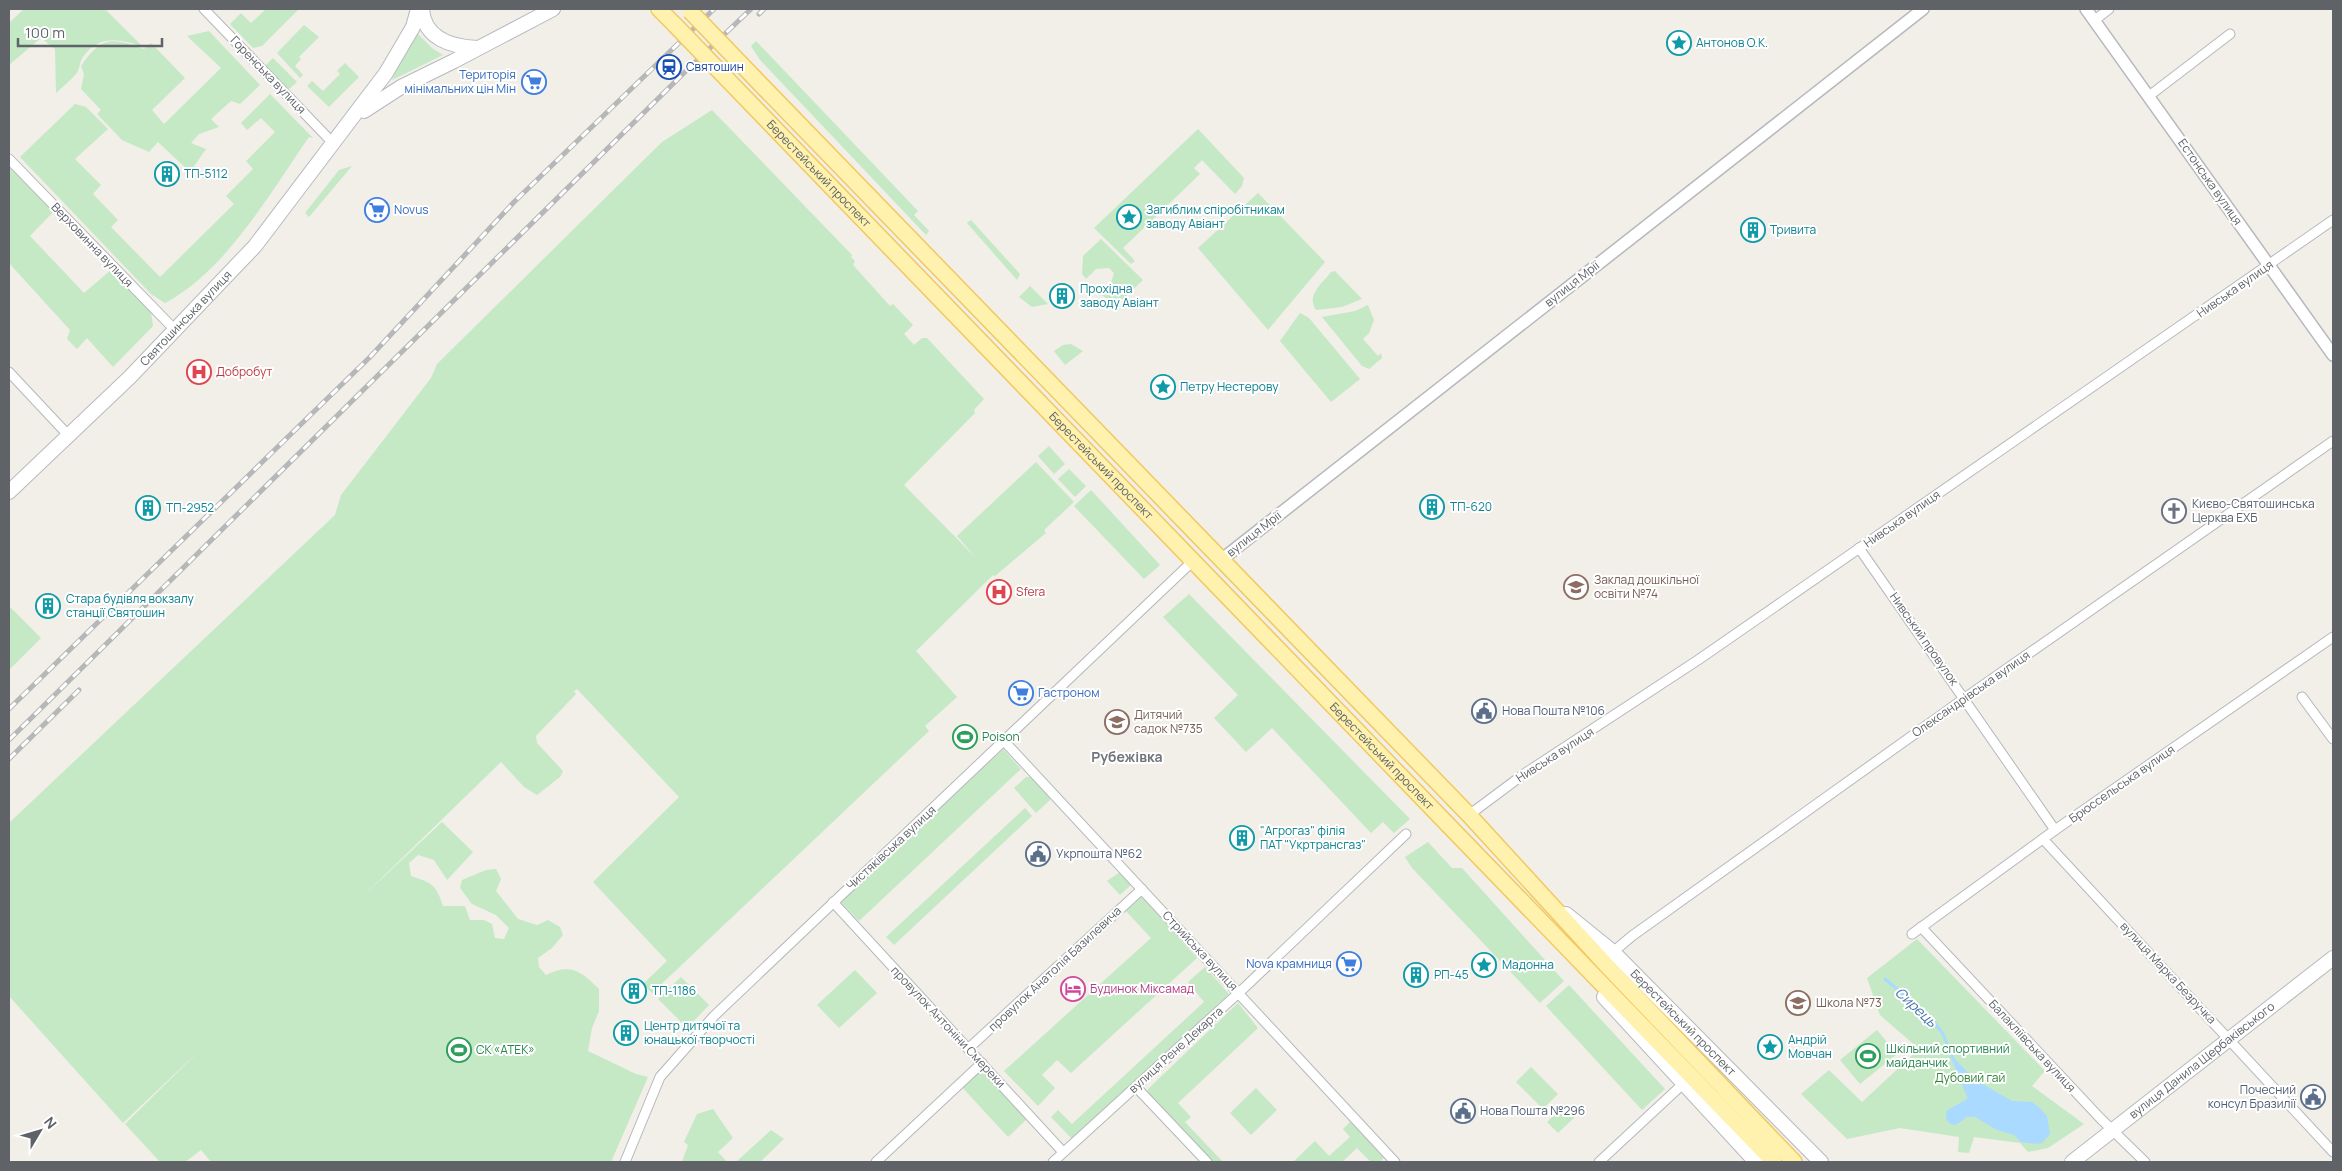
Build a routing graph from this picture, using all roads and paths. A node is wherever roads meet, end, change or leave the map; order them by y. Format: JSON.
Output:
{"nodes":[{"id":1,"x":204,"y":9,"type":"edge"},
{"id":2,"x":418,"y":9,"type":"edge"},
{"id":3,"x":422,"y":9,"type":"edge"},
{"id":4,"x":553,"y":9,"type":"edge"},
{"id":5,"x":659,"y":9,"type":"edge"},
{"id":6,"x":1923,"y":9,"type":"edge"},
{"id":7,"x":2086,"y":9,"type":"edge"},
{"id":8,"x":2110,"y":9,"type":"edge"},
{"id":9,"x":689,"y":10,"type":"edge"},
{"id":10,"x":2094,"y":20,"type":"junction"},
{"id":11,"x":2230,"y":34,"type":"dead end"},
{"id":12,"x":479,"y":48,"type":"junction"},
{"id":13,"x":2148,"y":96,"type":"junction"},
{"id":14,"x":344,"y":127,"type":"junction"},
{"id":15,"x":332,"y":142,"type":"junction"},
{"id":16,"x":9,"y":159,"type":"edge"},
{"id":17,"x":2333,"y":220,"type":"edge"},
{"id":18,"x":2269,"y":265,"type":"junction"},
{"id":19,"x":175,"y":330,"type":"junction"},
{"id":20,"x":2333,"y":355,"type":"edge"},
{"id":21,"x":9,"y":372,"type":"edge"},
{"id":22,"x":69,"y":436,"type":"junction"},
{"id":23,"x":2333,"y":442,"type":"edge"},
{"id":24,"x":9,"y":492,"type":"edge"},
{"id":25,"x":1859,"y":548,"type":"junction"},
{"id":26,"x":1194,"y":560,"type":"junction"},
{"id":27,"x":1221,"y":560,"type":"junction"},
{"id":28,"x":2333,"y":636,"type":"edge"},
{"id":29,"x":2302,"y":697,"type":"dead end"},
{"id":30,"x":1965,"y":698,"type":"junction"},
{"id":31,"x":2333,"y":739,"type":"edge"},
{"id":32,"x":1004,"y":741,"type":"junction"},
{"id":33,"x":1469,"y":815,"type":"junction"},
{"id":34,"x":2055,"y":830,"type":"junction"},
{"id":35,"x":1406,"y":834,"type":"dead end"},
{"id":36,"x":2043,"y":839,"type":"junction"},
{"id":37,"x":1142,"y":889,"type":"junction"},
{"id":38,"x":1538,"y":891,"type":"junction"},
{"id":39,"x":832,"y":902,"type":"junction"},
{"id":40,"x":1540,"y":922,"type":"junction"},
{"id":41,"x":1921,"y":927,"type":"junction"},
{"id":42,"x":1912,"y":934,"type":"dead end"},
{"id":43,"x":1613,"y":952,"type":"junction"},
{"id":44,"x":2333,"y":958,"type":"edge"},
{"id":45,"x":1604,"y":974,"type":"junction"},
{"id":46,"x":1239,"y":992,"type":"junction"},
{"id":47,"x":2229,"y":1039,"type":"junction"},
{"id":48,"x":969,"y":1048,"type":"junction"},
{"id":49,"x":982,"y":1063,"type":"junction"},
{"id":50,"x":1684,"y":1083,"type":"junction"},
{"id":51,"x":1136,"y":1087,"type":"junction"},
{"id":52,"x":2112,"y":1130,"type":"junction"},
{"id":53,"x":1063,"y":1152,"type":"junction"},
{"id":54,"x":2333,"y":1152,"type":"edge"},
{"id":55,"x":625,"y":1162,"type":"edge"},
{"id":56,"x":876,"y":1162,"type":"edge"},
{"id":57,"x":1053,"y":1162,"type":"edge"},
{"id":58,"x":1207,"y":1162,"type":"edge"},
{"id":59,"x":1395,"y":1162,"type":"edge"},
{"id":60,"x":1599,"y":1162,"type":"edge"},
{"id":61,"x":1756,"y":1162,"type":"edge"},
{"id":62,"x":1774,"y":1162,"type":"edge"},
{"id":63,"x":1794,"y":1162,"type":"edge"},
{"id":64,"x":1821,"y":1162,"type":"edge"},
{"id":65,"x":2072,"y":1162,"type":"edge"},
{"id":66,"x":2145,"y":1162,"type":"edge"}],
"edges":[{"from":1,"to":15,"type":"street","name":"Горенська вулиця"},
{"from":2,"to":14,"type":"main road","name":"Святошинська вулиця"},
{"from":3,"to":12,"type":"main road"},
{"from":4,"to":12,"type":"main road","name":"Святошинська вулиця"},
{"from":5,"to":26,"type":"main road","name":"Берестейський проспект","bridge":true},
{"from":6,"to":27,"type":"street","name":"вулиця Мрії"},
{"from":7,"to":10,"type":"street","name":"Естонська вулиця"},
{"from":8,"to":10,"type":"street"},
{"from":9,"to":27,"type":"main road","name":"Берестейський проспект","bridge":true},
{"from":10,"to":13,"type":"street","name":"Естонська вулиця"},
{"from":11,"to":13,"type":"street"},
{"from":12,"to":14,"type":"main road","name":"Святошинська вулиця"},
{"from":13,"to":18,"type":"street","name":"Естонська вулиця"},
{"from":14,"to":15,"type":"main road","name":"Святошинська вулиця"},
{"from":15,"to":19,"type":"main road","name":"Святошинська вулиця"},
{"from":16,"to":19,"type":"street","name":"Верховинна вулиця"},
{"from":17,"to":18,"type":"street","name":"Нивська вулиця"},
{"from":18,"to":20,"type":"street","name":"Естонська вулиця"},
{"from":18,"to":25,"type":"street","name":"Нивська вулиця"},
{"from":19,"to":22,"type":"main road","name":"Святошинська вулиця"},
{"from":21,"to":22,"type":"street"},
{"from":22,"to":24,"type":"main road","name":"Святошинська вулиця"},
{"from":23,"to":30,"type":"street","name":"Олександрівська вулиця"},
{"from":25,"to":30,"type":"street","name":"Нивський провулок"},
{"from":25,"to":33,"type":"street","name":"Нивська вулиця"},
{"from":26,"to":32,"type":"street","name":"Чистяківська вулиця"},
{"from":26,"to":40,"type":"main road","name":"Берестейський проспект"},
{"from":27,"to":33,"type":"main road","name":"Берестейський проспект"},
{"from":28,"to":34,"type":"street","name":"Брюссельська вулиця"},
{"from":29,"to":31,"type":"street"},
{"from":30,"to":34,"type":"street","name":"Нивський провулок"},
{"from":30,"to":43,"type":"street","name":"Олександрівська вулиця"},
{"from":32,"to":37,"type":"street","name":"Стрийська вулиця"},
{"from":32,"to":39,"type":"street","name":"Чистяківська вулиця"},
{"from":33,"to":38,"type":"main road","name":"Берестейський проспект"},
{"from":34,"to":36,"type":"street","name":"Брюссельська вулиця"},
{"from":35,"to":46,"type":"street","name":"вулиця Рене Декарта"},
{"from":36,"to":41,"type":"street","name":"Брюссельська вулиця"},
{"from":36,"to":47,"type":"street","name":"вулиця Марка Безручка"},
{"from":37,"to":46,"type":"street","name":"Стрийська вулиця"},
{"from":37,"to":48,"type":"street","name":"провулок Анатолія Базилевича"},
{"from":38,"to":43,"type":"main road","name":"Берестейський проспект"},
{"from":38,"to":45,"type":"main road","name":"Берестейський проспект"},
{"from":39,"to":48,"type":"street","name":"провулок Антоніни Смереки"},
{"from":39,"to":55,"type":"street","name":"Чистяківська вулиця"},
{"from":40,"to":45,"type":"main road","name":"Берестейський проспект"},
{"from":40,"to":50,"type":"main road","name":"Берестейський проспект"},
{"from":41,"to":42,"type":"street","name":"Брюссельська вулиця"},
{"from":41,"to":52,"type":"street","name":"Балакліївська вулиця"},
{"from":43,"to":64,"type":"main road","name":"Берестейський проспект"},
{"from":44,"to":47,"type":"main road","name":"вулиця Данила Щербаківського"},
{"from":45,"to":62,"type":"main road","name":"Берестейський проспект"},
{"from":45,"to":63,"type":"main road","name":"Берестейський проспект"},
{"from":46,"to":51,"type":"street","name":"вулиця Рене Декарта"},
{"from":46,"to":59,"type":"street","name":"Стрийська вулиця"},
{"from":47,"to":52,"type":"main road","name":"вулиця Данила Щербаківського"},
{"from":47,"to":54,"type":"street","name":"вулиця Марка Безручка"},
{"from":48,"to":49,"type":"street","name":"провулок Антоніни Смереки"},
{"from":49,"to":53,"type":"street","name":"провулок Антоніни Смереки"},
{"from":49,"to":56,"type":"street"},
{"from":50,"to":60,"type":"street"},
{"from":50,"to":61,"type":"main road","name":"Берестейський проспект"},
{"from":51,"to":53,"type":"street","name":"вулиця Рене Декарта"},
{"from":51,"to":58,"type":"street"},
{"from":52,"to":65,"type":"main road","name":"вулиця Данила Щербаківського"},
{"from":52,"to":66,"type":"street","name":"Балакліївська вулиця"},
{"from":53,"to":57,"type":"street","name":"вулиця Рене Декарта"}]}
